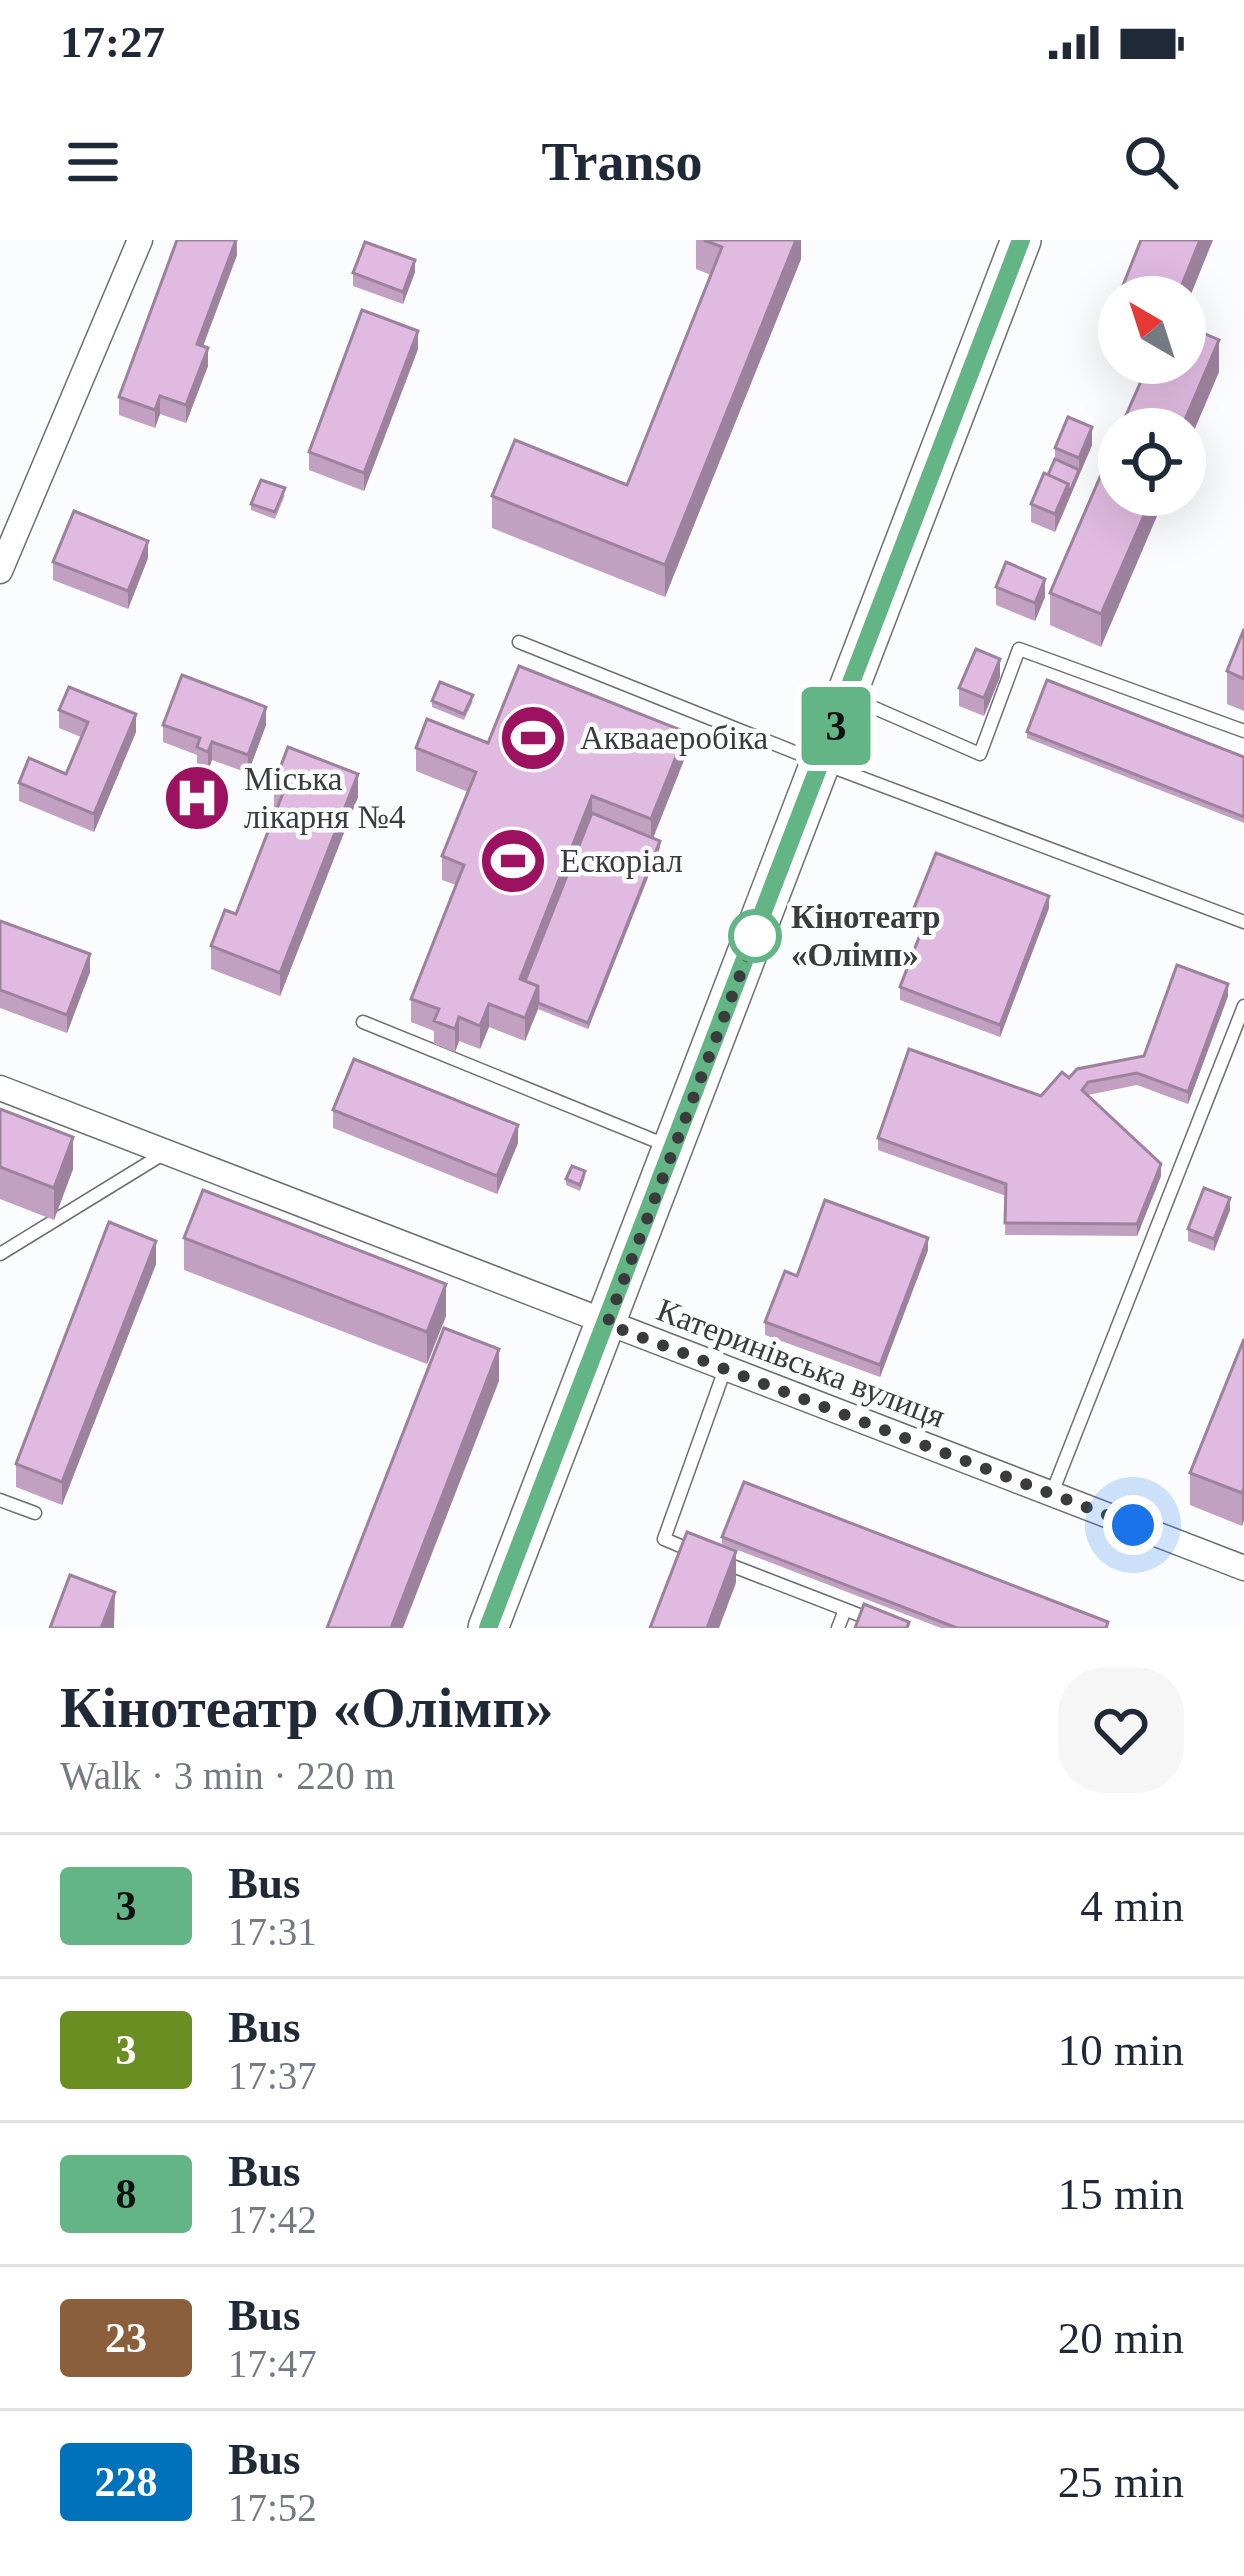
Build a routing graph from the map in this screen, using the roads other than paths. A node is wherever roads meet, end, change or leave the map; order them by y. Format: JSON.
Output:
{"nodes":[{"id":1,"x":140,"y":240,"type":"edge"},
{"id":2,"x":1021,"y":240,"type":"edge"},
{"id":3,"x":0,"y":572,"type":"edge"},
{"id":4,"x":519,"y":642,"type":"dead end"},
{"id":5,"x":847,"y":696,"type":"junction"},
{"id":6,"x":1244,"y":731,"type":"edge"},
{"id":7,"x":822,"y":763,"type":"junction"},
{"id":8,"x":1244,"y":922,"type":"edge"},
{"id":9,"x":1244,"y":1006,"type":"edge"},
{"id":10,"x":363,"y":1022,"type":"dead end"},
{"id":11,"x":0,"y":1088,"type":"edge"},
{"id":12,"x":674,"y":1149,"type":"junction"},
{"id":13,"x":166,"y":1152,"type":"junction"},
{"id":14,"x":0,"y":1254,"type":"edge"},
{"id":15,"x":607,"y":1324,"type":"junction"},
{"id":16,"x":725,"y":1369,"type":"junction"},
{"id":17,"x":1052,"y":1493,"type":"junction"},
{"id":18,"x":0,"y":1500,"type":"edge"},
{"id":19,"x":34,"y":1513,"type":"dead end"},
{"id":20,"x":1244,"y":1568,"type":"edge"},
{"id":21,"x":845,"y":1610,"type":"junction"},
{"id":22,"x":488,"y":1628,"type":"edge"},
{"id":23,"x":838,"y":1628,"type":"edge"},
{"id":24,"x":892,"y":1628,"type":"edge"}],
"edges":[{"from":1,"to":3,"type":"street"},
{"from":2,"to":5,"type":"main road"},
{"from":4,"to":7,"type":"lane"},
{"from":5,"to":6,"type":"lane"},
{"from":5,"to":7,"type":"main road"},
{"from":7,"to":8,"type":"lane"},
{"from":7,"to":12,"type":"main road"},
{"from":9,"to":17,"type":"lane"},
{"from":10,"to":12,"type":"lane"},
{"from":11,"to":13,"type":"street","name":"Катеринівська вулиця"},
{"from":12,"to":15,"type":"main road"},
{"from":13,"to":14,"type":"lane"},
{"from":13,"to":15,"type":"street","name":"Катеринівська вулиця"},
{"from":15,"to":16,"type":"street","name":"Катеринівська вулиця"},
{"from":15,"to":22,"type":"main road"},
{"from":16,"to":17,"type":"street","name":"Катеринівська вулиця"},
{"from":16,"to":21,"type":"lane"},
{"from":17,"to":20,"type":"street","name":"Катеринівська вулиця"},
{"from":18,"to":19,"type":"lane"},
{"from":21,"to":23,"type":"lane"},
{"from":21,"to":24,"type":"lane"}]}
